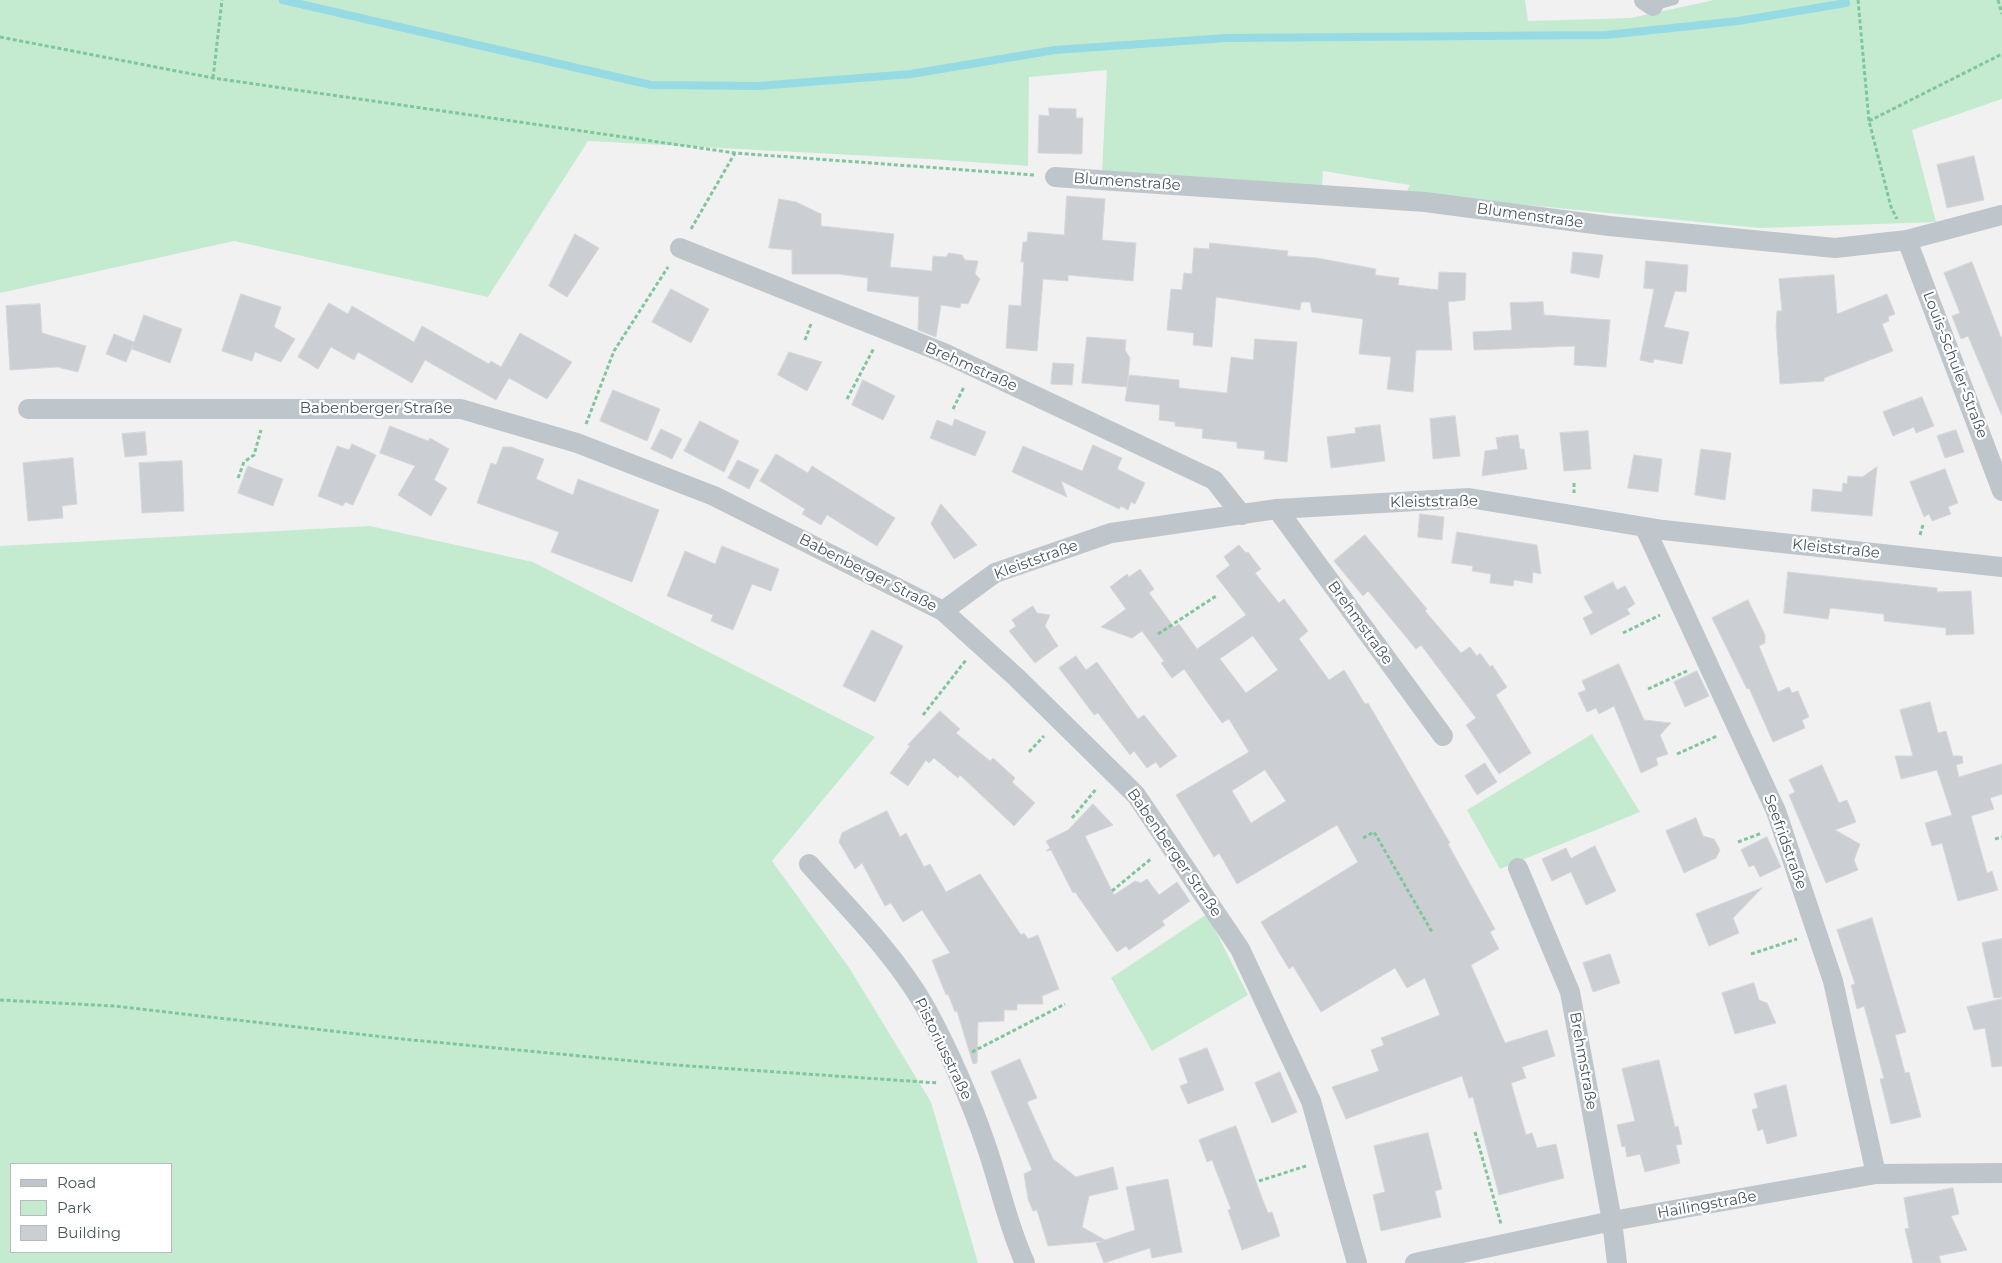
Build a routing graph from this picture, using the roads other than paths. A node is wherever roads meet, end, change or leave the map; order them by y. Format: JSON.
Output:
{"nodes":[{"id":1,"x":1674,"y":0,"type":"edge"},
{"id":2,"x":1648,"y":3,"type":"edge"},
{"id":3,"x":1055,"y":177,"type":"road end"},
{"id":4,"x":2002,"y":215,"type":"edge"},
{"id":5,"x":1907,"y":240,"type":"junction"},
{"id":6,"x":680,"y":248,"type":"road end"},
{"id":7,"x":28,"y":409,"type":"dead end"},
{"id":8,"x":2002,"y":491,"type":"edge"},
{"id":9,"x":1277,"y":509,"type":"junction"},
{"id":10,"x":1242,"y":515,"type":"junction"},
{"id":11,"x":1645,"y":528,"type":"junction"},
{"id":12,"x":2002,"y":567,"type":"edge"},
{"id":13,"x":943,"y":611,"type":"junction"},
{"id":14,"x":1443,"y":736,"type":"dead end"},
{"id":15,"x":809,"y":864,"type":"dead end"},
{"id":16,"x":1518,"y":868,"type":"dead end"},
{"id":17,"x":2002,"y":1173,"type":"edge"},
{"id":18,"x":1876,"y":1174,"type":"junction"},
{"id":19,"x":1612,"y":1221,"type":"junction"},
{"id":20,"x":1025,"y":1263,"type":"edge"},
{"id":21,"x":1357,"y":1263,"type":"edge"},
{"id":22,"x":1415,"y":1263,"type":"edge"},
{"id":23,"x":1617,"y":1263,"type":"edge"}],
"edges":[{"from":1,"to":2,"type":"lane"},
{"from":3,"to":5,"type":"street","name":"Blumenstraße"},
{"from":4,"to":5,"type":"street","name":"Blumenstraße"},
{"from":5,"to":8,"type":"street","name":"Louis-Schuler-Straße"},
{"from":6,"to":10,"type":"street","name":"Brehmstraße"},
{"from":7,"to":13,"type":"street","name":"Babenberger Straße"},
{"from":9,"to":10,"type":"street","name":"Kleiststraße"},
{"from":9,"to":11,"type":"street","name":"Kleiststraße"},
{"from":9,"to":14,"type":"street","name":"Brehmstraße"},
{"from":10,"to":13,"type":"street","name":"Kleiststraße"},
{"from":11,"to":12,"type":"street","name":"Kleiststraße"},
{"from":11,"to":18,"type":"street","name":"Seefridstraße"},
{"from":13,"to":21,"type":"street","name":"Babenberger Straße"},
{"from":15,"to":20,"type":"street","name":"Pistoriusstraße"},
{"from":16,"to":19,"type":"street","name":"Brehmstraße"},
{"from":17,"to":18,"type":"street","name":"Hailingstraße"},
{"from":18,"to":19,"type":"street","name":"Hailingstraße"},
{"from":19,"to":22,"type":"street","name":"Hailingstraße"},
{"from":19,"to":23,"type":"street","name":"Brehmstraße"}]}
